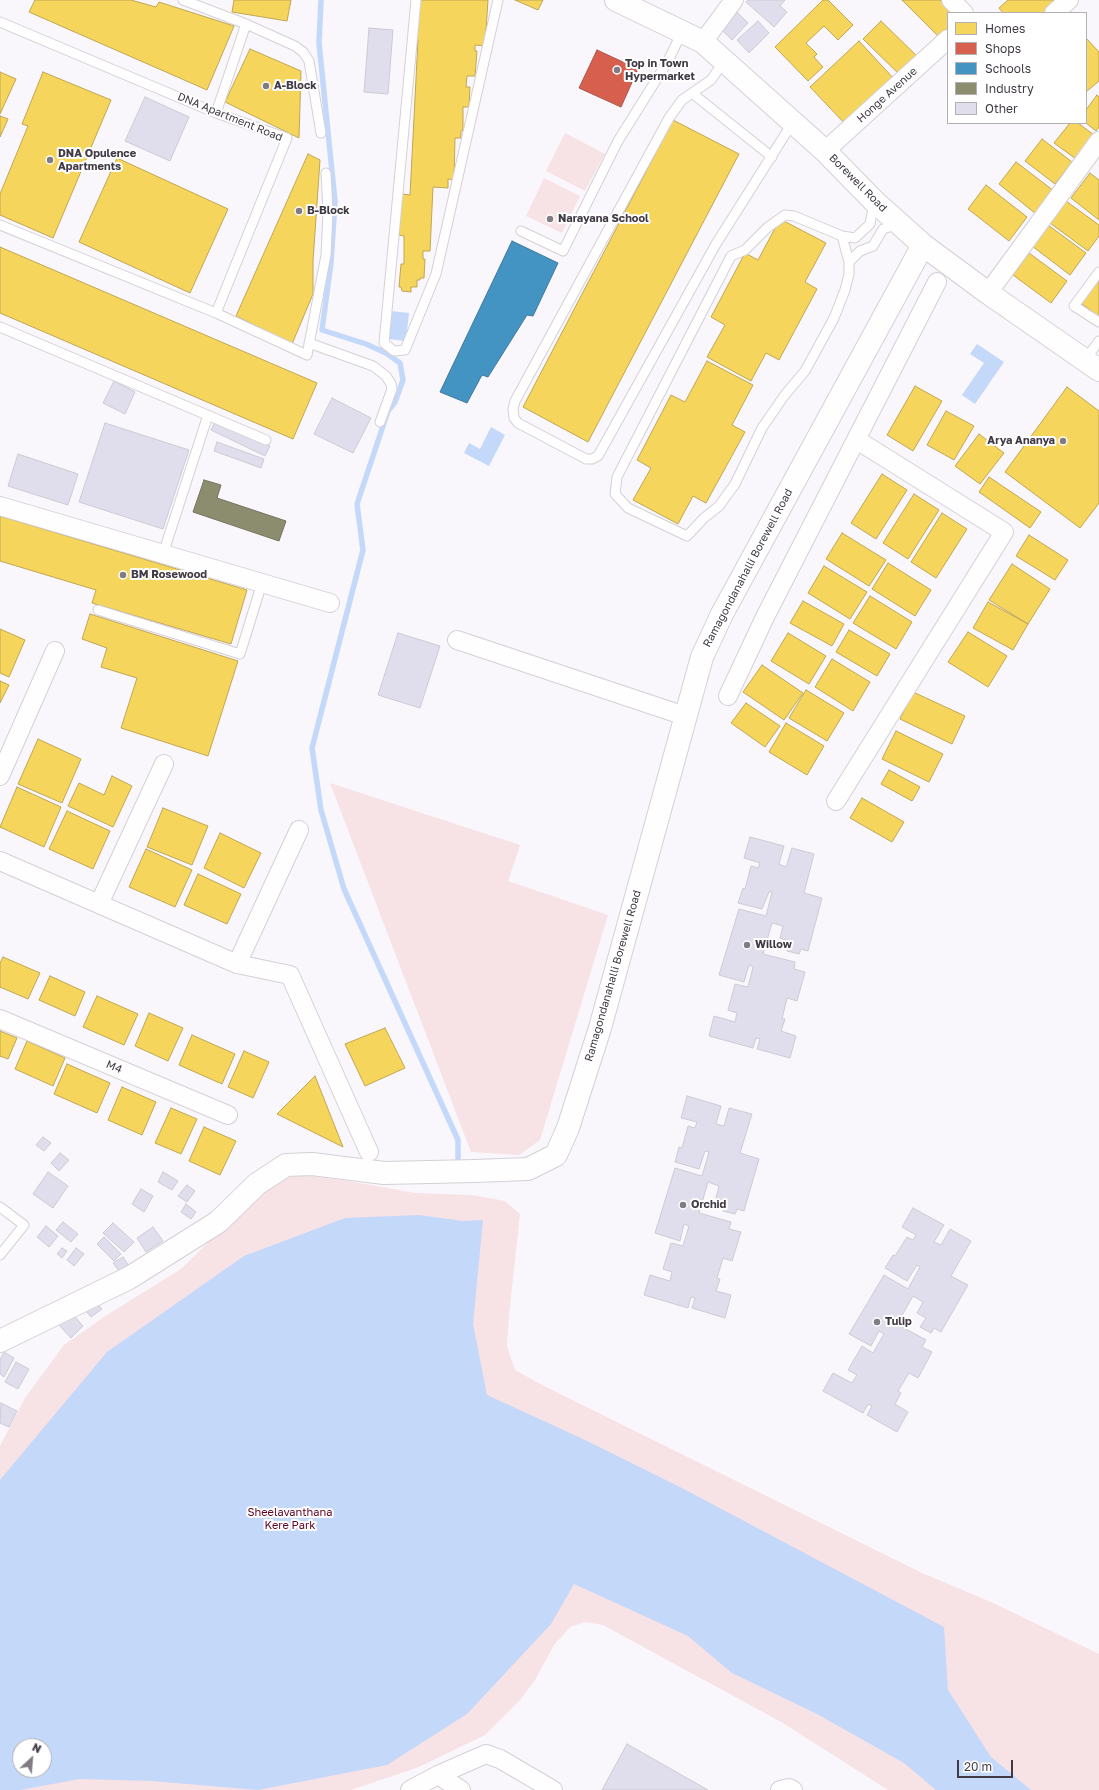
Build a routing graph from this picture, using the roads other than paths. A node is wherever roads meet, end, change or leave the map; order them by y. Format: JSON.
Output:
{"nodes":[{"id":1,"x":183,"y":0,"type":"edge"},
{"id":2,"x":416,"y":0,"type":"edge"},
{"id":3,"x":498,"y":0,"type":"edge"},
{"id":4,"x":616,"y":0,"type":"edge"},
{"id":5,"x":734,"y":0,"type":"edge"},
{"id":6,"x":951,"y":0,"type":"edge"},
{"id":7,"x":1069,"y":0,"type":"edge"},
{"id":8,"x":963,"y":12,"type":"edge"},
{"id":9,"x":1055,"y":12,"type":"edge"},
{"id":10,"x":0,"y":22,"type":"edge"},
{"id":11,"x":246,"y":24,"type":"junction"},
{"id":12,"x":682,"y":32,"type":"junction"},
{"id":13,"x":947,"y":40,"type":"edge"},
{"id":14,"x":703,"y":42,"type":"junction"},
{"id":15,"x":724,"y":60,"type":"junction"},
{"id":16,"x":692,"y":93,"type":"junction"},
{"id":17,"x":216,"y":113,"type":"junction"},
{"id":18,"x":793,"y":122,"type":"junction"},
{"id":19,"x":321,"y":133,"type":"dead end"},
{"id":20,"x":1099,"y":141,"type":"edge"},
{"id":21,"x":825,"y":151,"type":"junction"},
{"id":22,"x":772,"y":157,"type":"junction"},
{"id":23,"x":326,"y":173,"type":"dead end"},
{"id":24,"x":874,"y":201,"type":"junction"},
{"id":25,"x":897,"y":221,"type":"junction"},
{"id":26,"x":0,"y":225,"type":"edge"},
{"id":27,"x":521,"y":231,"type":"dead end"},
{"id":28,"x":842,"y":236,"type":"junction"},
{"id":29,"x":923,"y":245,"type":"junction"},
{"id":30,"x":849,"y":262,"type":"junction"},
{"id":31,"x":942,"y":272,"type":"junction"},
{"id":32,"x":1099,"y":272,"type":"edge"},
{"id":33,"x":988,"y":293,"type":"junction"},
{"id":34,"x":216,"y":313,"type":"junction"},
{"id":35,"x":1099,"y":322,"type":"edge"},
{"id":36,"x":0,"y":327,"type":"edge"},
{"id":37,"x":1099,"y":340,"type":"edge"},
{"id":38,"x":309,"y":343,"type":"junction"},
{"id":39,"x":1092,"y":365,"type":"edge"},
{"id":40,"x":208,"y":415,"type":"junction"},
{"id":41,"x":380,"y":422,"type":"dead end"},
{"id":42,"x":266,"y":440,"type":"dead end"},
{"id":43,"x":857,"y":440,"type":"junction"},
{"id":44,"x":0,"y":506,"type":"edge"},
{"id":45,"x":163,"y":554,"type":"junction"},
{"id":46,"x":262,"y":583,"type":"junction"},
{"id":47,"x":330,"y":603,"type":"dead end"},
{"id":48,"x":98,"y":610,"type":"dead end"},
{"id":49,"x":457,"y":640,"type":"dead end"},
{"id":50,"x":56,"y":651,"type":"dead end"},
{"id":51,"x":728,"y":696,"type":"dead end"},
{"id":52,"x":684,"y":716,"type":"junction"},
{"id":53,"x":164,"y":764,"type":"dead end"},
{"id":54,"x":0,"y":776,"type":"edge"},
{"id":55,"x":836,"y":801,"type":"dead end"},
{"id":56,"x":299,"y":830,"type":"dead end"},
{"id":57,"x":0,"y":860,"type":"edge"},
{"id":58,"x":99,"y":904,"type":"junction"},
{"id":59,"x":237,"y":964,"type":"junction"},
{"id":60,"x":0,"y":1019,"type":"edge"},
{"id":61,"x":228,"y":1115,"type":"dead end"},
{"id":62,"x":369,"y":1152,"type":"dead end"},
{"id":63,"x":0,"y":1207,"type":"edge"},
{"id":64,"x":0,"y":1255,"type":"edge"},
{"id":65,"x":0,"y":1341,"type":"edge"},
{"id":66,"x":425,"y":1785,"type":"edge"},
{"id":67,"x":461,"y":1790,"type":"edge"},
{"id":68,"x":553,"y":1790,"type":"edge"},
{"id":69,"x":780,"y":1790,"type":"edge"},
{"id":70,"x":793,"y":1790,"type":"edge"}],
"edges":[{"from":1,"to":11,"type":"lane"},
{"from":2,"to":3,"type":"lane"},
{"from":4,"to":12,"type":"street","name":"Borewell Road"},
{"from":5,"to":14,"type":"street"},
{"from":6,"to":8,"type":"street"},
{"from":7,"to":9,"type":"street"},
{"from":10,"to":17,"type":"lane","name":"DNA Apartment Road"},
{"from":11,"to":17,"type":"lane"},
{"from":11,"to":19,"type":"lane"},
{"from":12,"to":14,"type":"street","name":"Borewell Road"},
{"from":12,"to":27,"type":"lane"},
{"from":13,"to":21,"type":"street","name":"Honge Avenue"},
{"from":14,"to":15,"type":"street","name":"Borewell Road"},
{"from":15,"to":16,"type":"lane"},
{"from":15,"to":18,"type":"street","name":"Borewell Road"},
{"from":16,"to":22,"type":"lane"},
{"from":16,"to":22,"type":"lane"},
{"from":17,"to":34,"type":"lane","name":"DNA Apartment Road"},
{"from":18,"to":21,"type":"street","name":"Borewell Road"},
{"from":18,"to":22,"type":"lane"},
{"from":20,"to":33,"type":"street"},
{"from":21,"to":24,"type":"street","name":"Borewell Road"},
{"from":23,"to":38,"type":"lane"},
{"from":24,"to":25,"type":"street","name":"Borewell Road"},
{"from":24,"to":28,"type":"lane"},
{"from":25,"to":29,"type":"street","name":"Borewell Road"},
{"from":25,"to":30,"type":"lane"},
{"from":26,"to":34,"type":"lane"},
{"from":28,"to":30,"type":"lane"},
{"from":28,"to":30,"type":"lane"},
{"from":29,"to":31,"type":"street","name":"Borewell Road"},
{"from":29,"to":52,"type":"street","name":"Ramagondanahalli Borewell Road"},
{"from":31,"to":33,"type":"street","name":"Borewell Road"},
{"from":31,"to":43,"type":"street"},
{"from":32,"to":35,"type":"lane"},
{"from":33,"to":39,"type":"street","name":"Borewell Road"},
{"from":34,"to":38,"type":"lane"},
{"from":36,"to":40,"type":"lane"},
{"from":37,"to":39,"type":"lane"},
{"from":38,"to":41,"type":"lane"},
{"from":40,"to":42,"type":"lane"},
{"from":40,"to":45,"type":"lane"},
{"from":43,"to":51,"type":"street"},
{"from":43,"to":55,"type":"street"},
{"from":44,"to":45,"type":"street"},
{"from":45,"to":46,"type":"street"},
{"from":46,"to":47,"type":"street"},
{"from":46,"to":48,"type":"lane"},
{"from":49,"to":52,"type":"street"},
{"from":50,"to":54,"type":"street"},
{"from":52,"to":65,"type":"street","name":"Ramagondanahalli Borewell Road"},
{"from":53,"to":58,"type":"street"},
{"from":56,"to":59,"type":"street"},
{"from":57,"to":58,"type":"street"},
{"from":58,"to":59,"type":"street"},
{"from":59,"to":62,"type":"street"},
{"from":60,"to":61,"type":"street","name":"M4"},
{"from":63,"to":64,"type":"lane"},
{"from":66,"to":67,"type":"street"},
{"from":66,"to":68,"type":"street"},
{"from":69,"to":70,"type":"street"}]}
